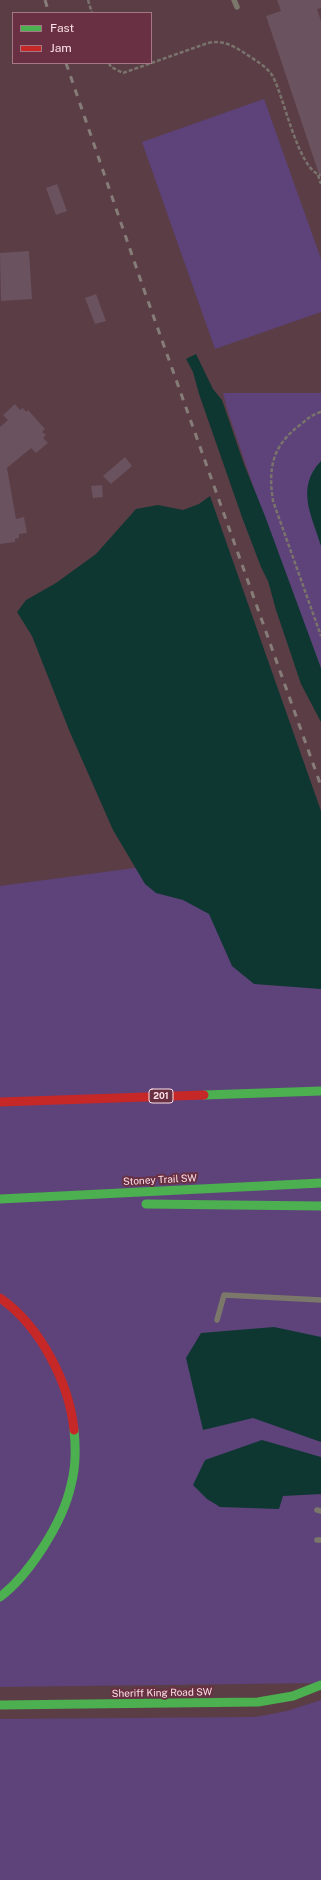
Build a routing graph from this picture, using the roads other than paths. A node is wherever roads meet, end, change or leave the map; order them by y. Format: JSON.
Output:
{"nodes":[{"id":1,"x":234,"y":0,"type":"edge"},
{"id":2,"x":237,"y":7,"type":"dead end"},
{"id":3,"x":321,"y":1090,"type":"edge"},
{"id":4,"x":0,"y":1102,"type":"edge"},
{"id":5,"x":321,"y":1183,"type":"edge"},
{"id":6,"x":0,"y":1199,"type":"edge"},
{"id":7,"x":10,"y":1199,"type":"junction"},
{"id":8,"x":119,"y":1203,"type":"dead end"},
{"id":9,"x":134,"y":1203,"type":"dead end"},
{"id":10,"x":321,"y":1206,"type":"edge"},
{"id":11,"x":0,"y":1298,"type":"edge"},
{"id":12,"x":321,"y":1300,"type":"edge"},
{"id":13,"x":217,"y":1320,"type":"dead end"},
{"id":14,"x":0,"y":1597,"type":"edge"},
{"id":15,"x":321,"y":1685,"type":"edge"},
{"id":16,"x":0,"y":1705,"type":"edge"}],
"edges":[{"from":1,"to":2,"type":"lane"},
{"from":3,"to":4,"type":"main road","number":"201"},
{"from":5,"to":7,"type":"main road","name":"Stoney Trail SW"},
{"from":6,"to":7,"type":"main road","name":"Stoney Trail SW"},
{"from":7,"to":8,"type":"main road"},
{"from":9,"to":10,"type":"main road"},
{"from":11,"to":14,"type":"main road"},
{"from":12,"to":13,"type":"lane"},
{"from":15,"to":16,"type":"main road","name":"Sheriff King Road SW"}]}
